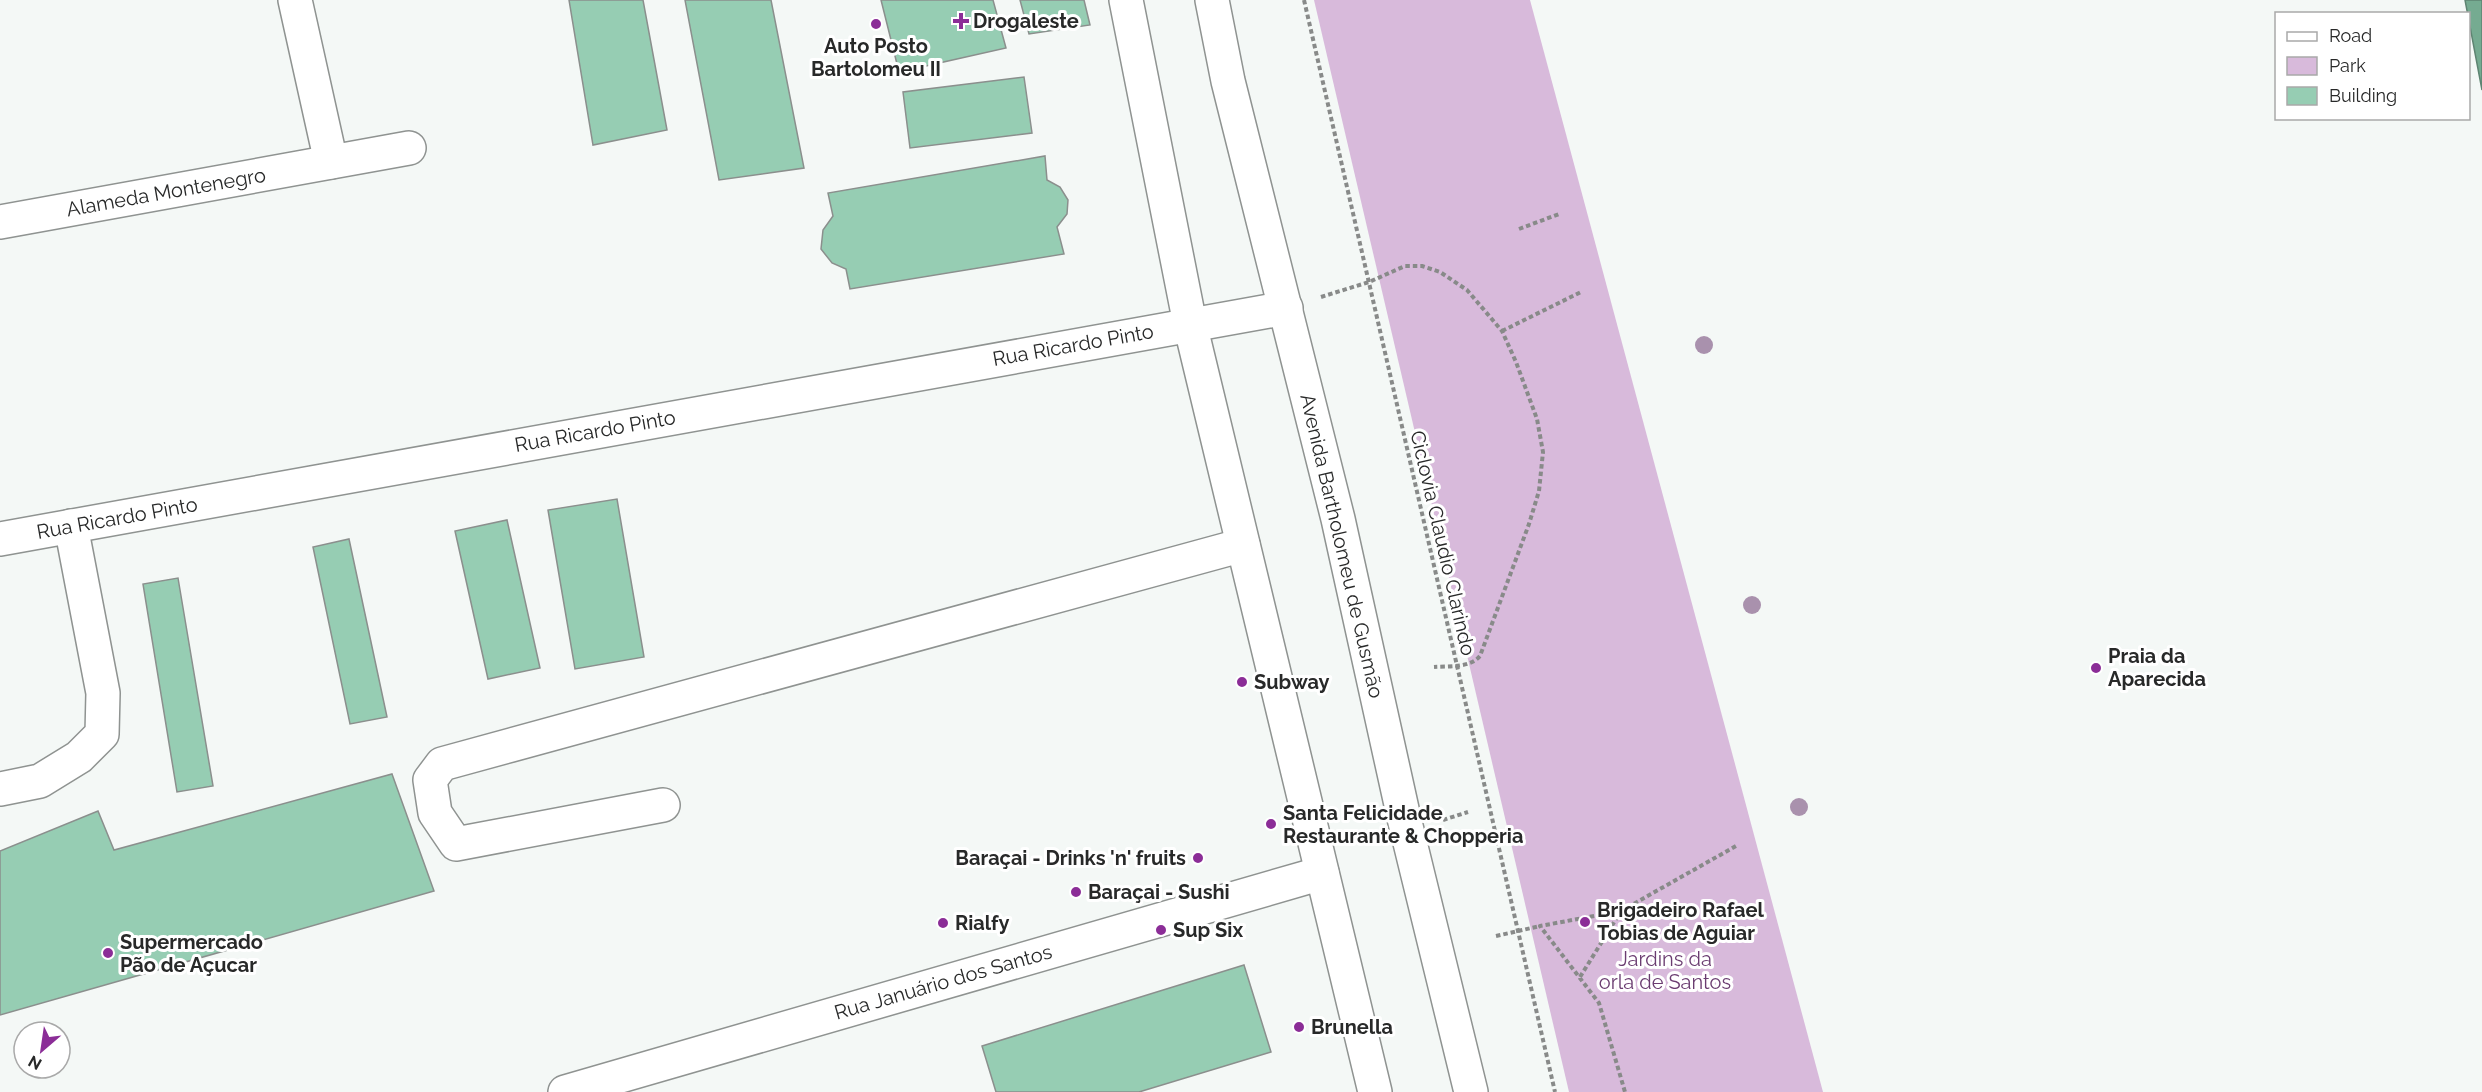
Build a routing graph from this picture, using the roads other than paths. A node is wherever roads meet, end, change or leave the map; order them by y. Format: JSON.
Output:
{"nodes":[{"id":1,"x":295,"y":0,"type":"edge"},
{"id":2,"x":1126,"y":0,"type":"edge"},
{"id":3,"x":1212,"y":0,"type":"edge"},
{"id":4,"x":409,"y":148,"type":"dead end"},
{"id":5,"x":332,"y":162,"type":"junction"},
{"id":6,"x":0,"y":222,"type":"edge"},
{"id":7,"x":1286,"y":308,"type":"junction"},
{"id":8,"x":1190,"y":324,"type":"junction"},
{"id":9,"x":71,"y":526,"type":"junction"},
{"id":10,"x":0,"y":539,"type":"edge"},
{"id":11,"x":1243,"y":545,"type":"junction"},
{"id":12,"x":0,"y":789,"type":"edge"},
{"id":13,"x":663,"y":805,"type":"dead end"},
{"id":14,"x":1322,"y":873,"type":"junction"},
{"id":15,"x":565,"y":1092,"type":"edge"},
{"id":16,"x":1375,"y":1092,"type":"edge"},
{"id":17,"x":1471,"y":1092,"type":"edge"}],
"edges":[{"from":1,"to":5,"type":"main road"},
{"from":2,"to":8,"type":"main road"},
{"from":3,"to":7,"type":"main road","name":"Avenida Bartholomeu de Gusmão"},
{"from":4,"to":5,"type":"main road","name":"Alameda Montenegro"},
{"from":5,"to":6,"type":"main road","name":"Alameda Montenegro"},
{"from":7,"to":8,"type":"main road","name":"Rua Ricardo Pinto"},
{"from":7,"to":17,"type":"main road","name":"Avenida Bartholomeu de Gusmão"},
{"from":8,"to":9,"type":"main road","name":"Rua Ricardo Pinto"},
{"from":8,"to":11,"type":"main road"},
{"from":9,"to":10,"type":"main road","name":"Rua Ricardo Pinto"},
{"from":9,"to":12,"type":"main road"},
{"from":11,"to":13,"type":"main road"},
{"from":11,"to":14,"type":"main road"},
{"from":14,"to":15,"type":"main road","name":"Rua Januário dos Santos"},
{"from":14,"to":16,"type":"main road"}]}
